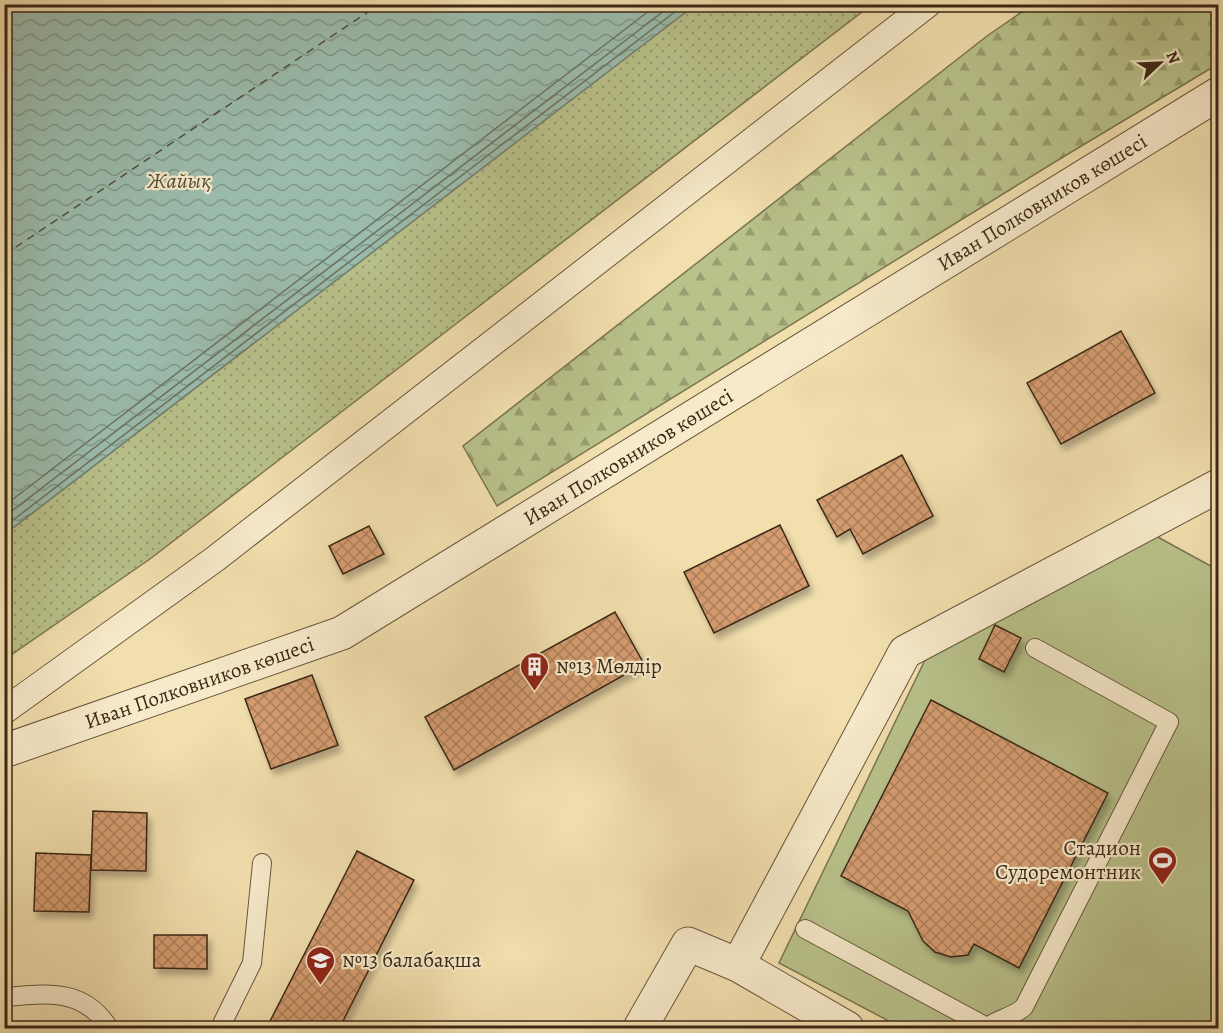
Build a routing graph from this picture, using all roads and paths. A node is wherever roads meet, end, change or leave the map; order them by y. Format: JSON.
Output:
{"nodes":[{"id":1,"x":928,"y":4,"type":"edge"},
{"id":2,"x":1218,"y":94,"type":"edge"},
{"id":3,"x":1218,"y":486,"type":"edge"},
{"id":4,"x":1035,"y":648,"type":"dead end"},
{"id":5,"x":4,"y":711,"type":"edge"},
{"id":6,"x":4,"y":751,"type":"edge"},
{"id":7,"x":262,"y":863,"type":"dead end"},
{"id":8,"x":806,"y":929,"type":"dead end"},
{"id":9,"x":738,"y":965,"type":"junction"},
{"id":10,"x":4,"y":997,"type":"edge"},
{"id":11,"x":986,"y":1028,"type":"edge"},
{"id":12,"x":109,"y":1029,"type":"edge"},
{"id":13,"x":220,"y":1029,"type":"edge"},
{"id":14,"x":640,"y":1029,"type":"edge"},
{"id":15,"x":847,"y":1029,"type":"edge"}],
"edges":[{"from":1,"to":5,"type":"street"},
{"from":2,"to":6,"type":"street","name":"Иван Полковников көшесі"},
{"from":3,"to":9,"type":"street"},
{"from":4,"to":11,"type":"lane"},
{"from":7,"to":13,"type":"lane"},
{"from":8,"to":11,"type":"lane"},
{"from":9,"to":14,"type":"street"},
{"from":9,"to":15,"type":"street"},
{"from":10,"to":12,"type":"lane"}]}
